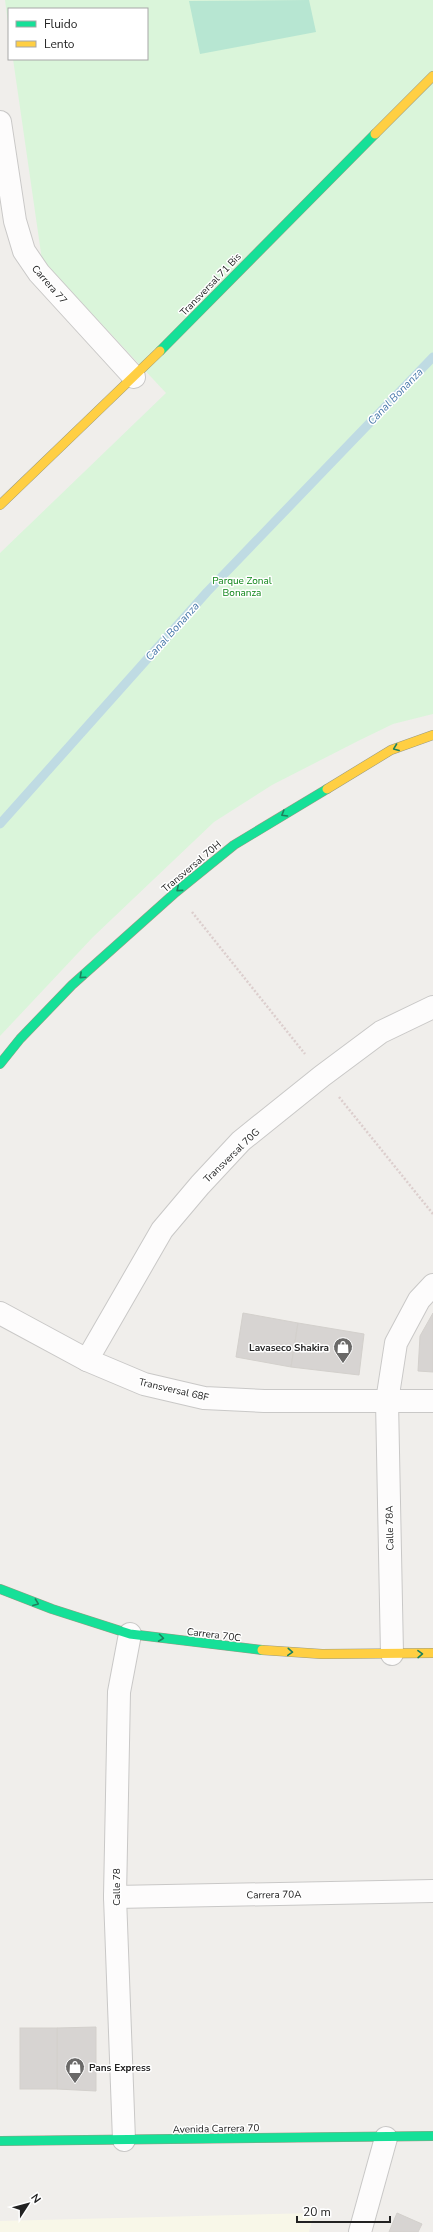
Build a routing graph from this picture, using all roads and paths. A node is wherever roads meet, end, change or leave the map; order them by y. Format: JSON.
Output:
{"nodes":[{"id":1,"x":433,"y":76,"type":"edge"},
{"id":2,"x":0,"y":122,"type":"edge"},
{"id":3,"x":134,"y":377,"type":"junction"},
{"id":4,"x":0,"y":505,"type":"edge"},
{"id":5,"x":433,"y":735,"type":"edge"},
{"id":6,"x":433,"y":1007,"type":"edge"},
{"id":7,"x":0,"y":1064,"type":"edge"},
{"id":8,"x":433,"y":1285,"type":"edge"},
{"id":9,"x":0,"y":1313,"type":"edge"},
{"id":10,"x":87,"y":1360,"type":"junction"},
{"id":11,"x":387,"y":1401,"type":"junction"},
{"id":12,"x":433,"y":1401,"type":"edge"},
{"id":13,"x":0,"y":1589,"type":"edge"},
{"id":14,"x":130,"y":1634,"type":"junction"},
{"id":15,"x":433,"y":1653,"type":"edge"},
{"id":16,"x":392,"y":1654,"type":"junction"},
{"id":17,"x":433,"y":1891,"type":"edge"},
{"id":18,"x":115,"y":1897,"type":"junction"},
{"id":19,"x":433,"y":2136,"type":"edge"},
{"id":20,"x":386,"y":2138,"type":"junction"},
{"id":21,"x":124,"y":2140,"type":"junction"},
{"id":22,"x":0,"y":2141,"type":"edge"},
{"id":23,"x":360,"y":2232,"type":"edge"}],
"edges":[{"from":1,"to":3,"type":"street","name":"Transversal 71 Bis"},
{"from":2,"to":3,"type":"street","name":"Carrera 77"},
{"from":3,"to":4,"type":"street","name":"Transversal 71 Bis"},
{"from":5,"to":7,"type":"street","name":"Transversal 70H","one_way":true},
{"from":6,"to":10,"type":"street","name":"Transversal 70G"},
{"from":8,"to":11,"type":"street","name":"Calle 78A"},
{"from":9,"to":10,"type":"street","name":"Transversal 68F"},
{"from":10,"to":11,"type":"street","name":"Transversal 68F"},
{"from":11,"to":12,"type":"street","name":"Transversal 68F"},
{"from":11,"to":16,"type":"street","name":"Calle 78A"},
{"from":13,"to":14,"type":"street","name":"Carrera 70C","one_way":true},
{"from":14,"to":16,"type":"street","name":"Carrera 70C","one_way":true},
{"from":14,"to":18,"type":"street","name":"Calle 78"},
{"from":16,"to":15,"type":"street","name":"Carrera 70C","one_way":true},
{"from":17,"to":18,"type":"street","name":"Carrera 70A"},
{"from":18,"to":21,"type":"street","name":"Calle 78"},
{"from":19,"to":20,"type":"street","name":"Avenida Carrera 70"},
{"from":20,"to":21,"type":"street","name":"Avenida Carrera 70"},
{"from":20,"to":23,"type":"street"},
{"from":21,"to":22,"type":"street","name":"Avenida Carrera 70"}]}
